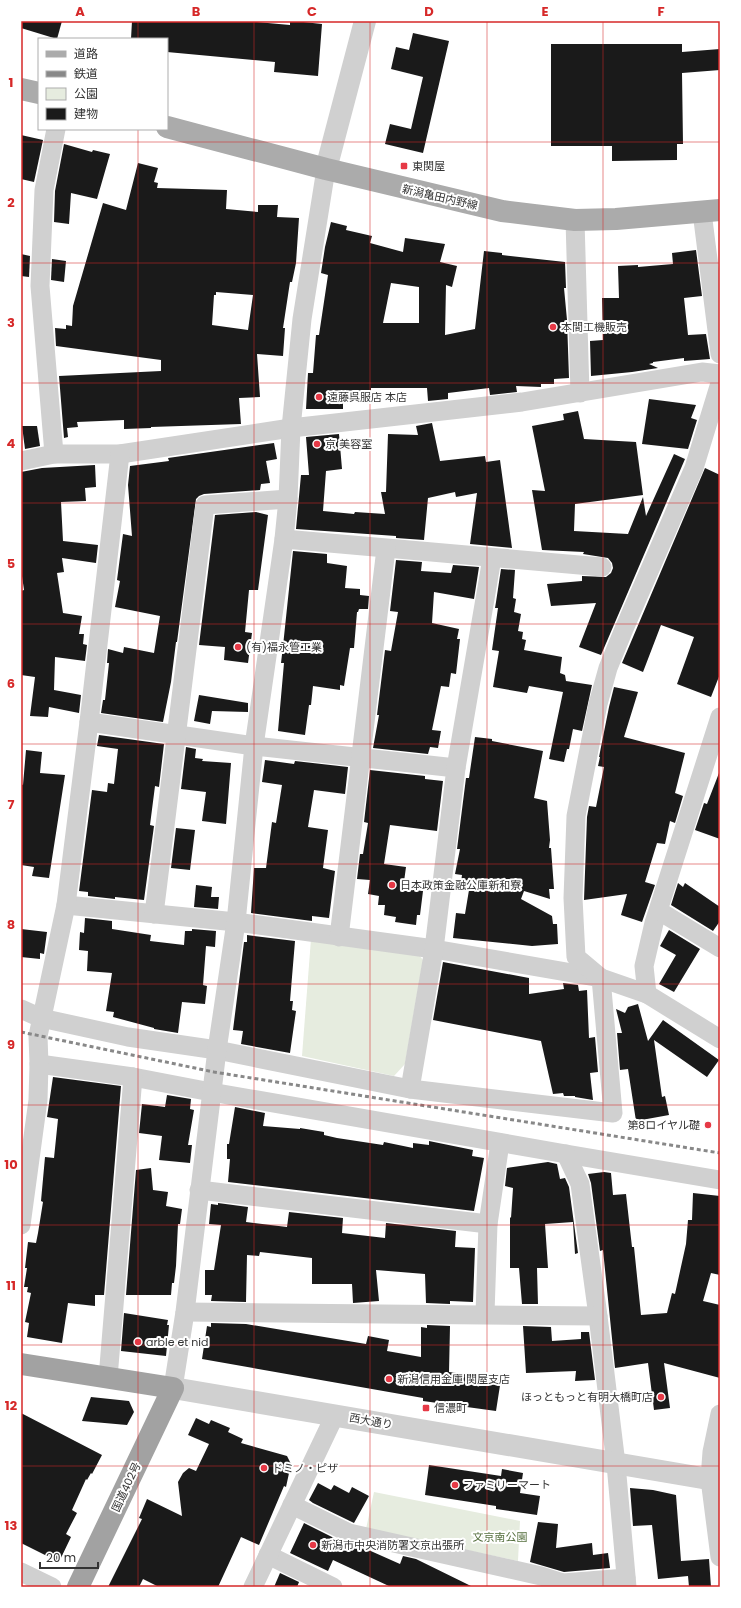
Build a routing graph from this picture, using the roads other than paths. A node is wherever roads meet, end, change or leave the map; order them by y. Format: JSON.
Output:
{"nodes":[{"id":1,"x":365,"y":21,"type":"edge"},
{"id":2,"x":21,"y":89,"type":"edge"},
{"id":3,"x":38,"y":93,"type":"edge"},
{"id":4,"x":168,"y":127,"type":"edge"},
{"id":5,"x":56,"y":130,"type":"edge"},
{"id":6,"x":326,"y":169,"type":"junction"},
{"id":7,"x":711,"y":211,"type":"edge"},
{"id":8,"x":575,"y":220,"type":"junction"},
{"id":9,"x":720,"y":354,"type":"edge"},
{"id":10,"x":720,"y":374,"type":"edge"},
{"id":11,"x":720,"y":383,"type":"edge"},
{"id":12,"x":580,"y":393,"type":"junction"},
{"id":13,"x":291,"y":428,"type":"junction"},
{"id":14,"x":54,"y":454,"type":"junction"},
{"id":15,"x":120,"y":454,"type":"junction"},
{"id":16,"x":21,"y":461,"type":"edge"},
{"id":17,"x":288,"y":499,"type":"junction"},
{"id":18,"x":284,"y":539,"type":"junction"},
{"id":19,"x":386,"y":549,"type":"junction"},
{"id":20,"x":492,"y":558,"type":"junction"},
{"id":21,"x":602,"y":567,"type":"dead end"},
{"id":22,"x":720,"y":717,"type":"edge"},
{"id":23,"x":89,"y":722,"type":"junction"},
{"id":24,"x":177,"y":735,"type":"junction"},
{"id":25,"x":254,"y":746,"type":"junction"},
{"id":26,"x":360,"y":758,"type":"junction"},
{"id":27,"x":456,"y":768,"type":"junction"},
{"id":28,"x":66,"y":905,"type":"junction"},
{"id":29,"x":659,"y":911,"type":"junction"},
{"id":30,"x":154,"y":914,"type":"junction"},
{"id":31,"x":236,"y":922,"type":"junction"},
{"id":32,"x":339,"y":936,"type":"junction"},
{"id":33,"x":720,"y":948,"type":"edge"},
{"id":34,"x":434,"y":950,"type":"junction"},
{"id":35,"x":601,"y":978,"type":"junction"},
{"id":36,"x":647,"y":994,"type":"junction"},
{"id":37,"x":21,"y":1009,"type":"edge"},
{"id":38,"x":41,"y":1018,"type":"junction"},
{"id":39,"x":720,"y":1039,"type":"edge"},
{"id":40,"x":216,"y":1050,"type":"junction"},
{"id":41,"x":39,"y":1064,"type":"junction"},
{"id":42,"x":133,"y":1077,"type":"junction"},
{"id":43,"x":410,"y":1089,"type":"junction"},
{"id":44,"x":211,"y":1092,"type":"junction"},
{"id":45,"x":29,"y":1102,"type":"edge"},
{"id":46,"x":500,"y":1143,"type":"junction"},
{"id":47,"x":566,"y":1154,"type":"junction"},
{"id":48,"x":720,"y":1180,"type":"edge"},
{"id":49,"x":199,"y":1190,"type":"junction"},
{"id":50,"x":488,"y":1224,"type":"junction"},
{"id":51,"x":21,"y":1225,"type":"edge"},
{"id":52,"x":185,"y":1312,"type":"junction"},
{"id":53,"x":485,"y":1314,"type":"junction"},
{"id":54,"x":598,"y":1316,"type":"junction"},
{"id":55,"x":21,"y":1364,"type":"edge"},
{"id":56,"x":108,"y":1378,"type":"junction"},
{"id":57,"x":173,"y":1388,"type":"junction"},
{"id":58,"x":720,"y":1414,"type":"edge"},
{"id":59,"x":335,"y":1415,"type":"junction"},
{"id":60,"x":616,"y":1464,"type":"junction"},
{"id":61,"x":715,"y":1480,"type":"edge"},
{"id":62,"x":292,"y":1505,"type":"junction"},
{"id":63,"x":268,"y":1555,"type":"junction"},
{"id":64,"x":720,"y":1557,"type":"edge"},
{"id":65,"x":21,"y":1572,"type":"edge"},
{"id":66,"x":539,"y":1582,"type":"edge"},
{"id":67,"x":626,"y":1582,"type":"edge"},
{"id":68,"x":52,"y":1587,"type":"edge"},
{"id":69,"x":78,"y":1587,"type":"edge"},
{"id":70,"x":253,"y":1587,"type":"edge"},
{"id":71,"x":334,"y":1587,"type":"edge"}],
"edges":[{"from":1,"to":6,"type":"street"},
{"from":2,"to":3,"type":"main road"},
{"from":4,"to":6,"type":"main road","name":"新潟亀田内野線"},
{"from":5,"to":14,"type":"street"},
{"from":6,"to":8,"type":"main road","name":"新潟亀田内野線"},
{"from":6,"to":13,"type":"street"},
{"from":7,"to":8,"type":"main road","name":"新潟亀田内野線"},
{"from":7,"to":9,"type":"street"},
{"from":8,"to":12,"type":"street"},
{"from":10,"to":12,"type":"street"},
{"from":11,"to":35,"type":"street"},
{"from":12,"to":13,"type":"street"},
{"from":13,"to":15,"type":"street"},
{"from":13,"to":17,"type":"street"},
{"from":14,"to":15,"type":"street"},
{"from":14,"to":16,"type":"street"},
{"from":15,"to":23,"type":"street"},
{"from":17,"to":18,"type":"street"},
{"from":17,"to":24,"type":"street"},
{"from":18,"to":19,"type":"street"},
{"from":18,"to":25,"type":"street"},
{"from":19,"to":20,"type":"street"},
{"from":19,"to":26,"type":"street"},
{"from":20,"to":21,"type":"street"},
{"from":20,"to":27,"type":"street"},
{"from":22,"to":29,"type":"street"},
{"from":23,"to":24,"type":"street"},
{"from":23,"to":28,"type":"street"},
{"from":24,"to":25,"type":"street"},
{"from":24,"to":30,"type":"street"},
{"from":25,"to":26,"type":"street"},
{"from":25,"to":31,"type":"street"},
{"from":26,"to":27,"type":"street"},
{"from":26,"to":32,"type":"street"},
{"from":27,"to":34,"type":"street"},
{"from":28,"to":30,"type":"street"},
{"from":28,"to":38,"type":"street"},
{"from":29,"to":33,"type":"street"},
{"from":29,"to":36,"type":"street"},
{"from":30,"to":31,"type":"street"},
{"from":31,"to":32,"type":"street"},
{"from":31,"to":40,"type":"street"},
{"from":32,"to":34,"type":"street"},
{"from":34,"to":35,"type":"street"},
{"from":34,"to":43,"type":"street"},
{"from":35,"to":36,"type":"street"},
{"from":35,"to":43,"type":"street"},
{"from":36,"to":39,"type":"street"},
{"from":37,"to":38,"type":"street"},
{"from":38,"to":40,"type":"street"},
{"from":38,"to":41,"type":"street"},
{"from":40,"to":43,"type":"street"},
{"from":40,"to":44,"type":"street"},
{"from":41,"to":42,"type":"street"},
{"from":41,"to":45,"type":"street"},
{"from":42,"to":44,"type":"street"},
{"from":42,"to":56,"type":"street"},
{"from":44,"to":46,"type":"street"},
{"from":44,"to":49,"type":"street"},
{"from":45,"to":51,"type":"street"},
{"from":46,"to":47,"type":"street"},
{"from":46,"to":50,"type":"street"},
{"from":47,"to":48,"type":"street"},
{"from":47,"to":54,"type":"street"},
{"from":49,"to":50,"type":"street"},
{"from":49,"to":52,"type":"street"},
{"from":50,"to":53,"type":"street"},
{"from":52,"to":53,"type":"street"},
{"from":52,"to":57,"type":"street"},
{"from":53,"to":54,"type":"street"},
{"from":54,"to":60,"type":"street"},
{"from":55,"to":56,"type":"highway","name":"西大通り"},
{"from":56,"to":57,"type":"highway","name":"西大通り"},
{"from":57,"to":59,"type":"street","name":"西大通り"},
{"from":57,"to":69,"type":"highway","name":"国道402号"},
{"from":58,"to":61,"type":"street"},
{"from":59,"to":60,"type":"street","name":"西大通り"},
{"from":59,"to":62,"type":"street"},
{"from":60,"to":61,"type":"street","name":"西大通り"},
{"from":60,"to":67,"type":"street"},
{"from":61,"to":64,"type":"street"},
{"from":62,"to":63,"type":"street"},
{"from":62,"to":66,"type":"street"},
{"from":63,"to":70,"type":"street"},
{"from":63,"to":71,"type":"street"},
{"from":65,"to":68,"type":"street"},
{"from":66,"to":67,"type":"street"}]}
